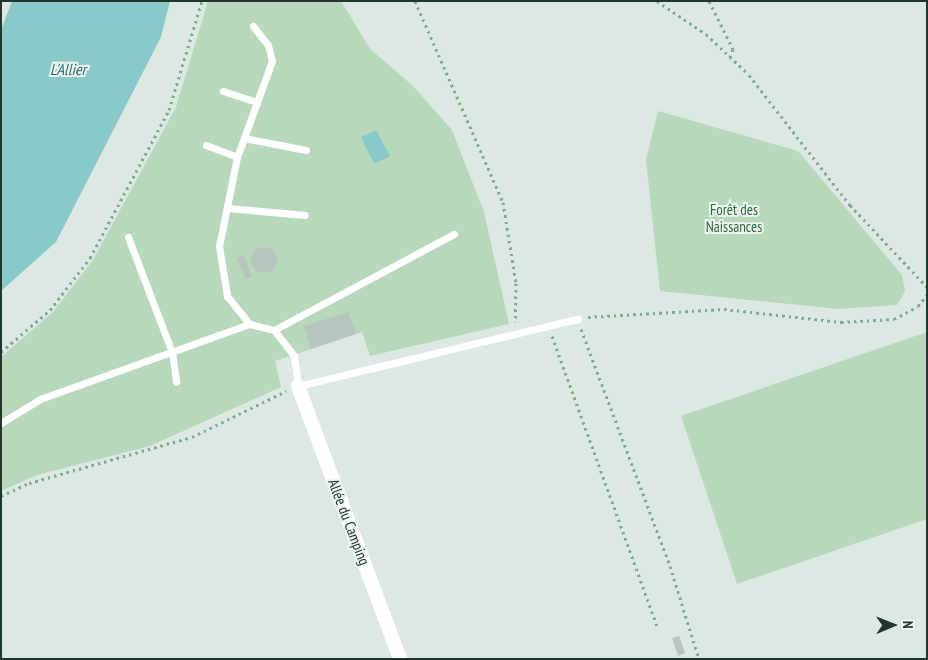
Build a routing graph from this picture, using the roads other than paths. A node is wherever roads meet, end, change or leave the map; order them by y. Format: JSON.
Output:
{"nodes":[{"id":1,"x":252,"y":26,"type":"dead end"},
{"id":2,"x":223,"y":91,"type":"dead end"},
{"id":3,"x":257,"y":102,"type":"junction"},
{"id":4,"x":244,"y":138,"type":"junction"},
{"id":5,"x":206,"y":145,"type":"dead end"},
{"id":6,"x":306,"y":150,"type":"dead end"},
{"id":7,"x":237,"y":157,"type":"junction"},
{"id":8,"x":226,"y":208,"type":"junction"},
{"id":9,"x":305,"y":215,"type":"dead end"},
{"id":10,"x":454,"y":234,"type":"dead end"},
{"id":11,"x":128,"y":237,"type":"dead end"},
{"id":12,"x":578,"y":319,"type":"road end"},
{"id":13,"x":250,"y":324,"type":"junction"},
{"id":14,"x":274,"y":330,"type":"junction"},
{"id":15,"x":172,"y":352,"type":"junction"},
{"id":16,"x":176,"y":382,"type":"dead end"},
{"id":17,"x":298,"y":386,"type":"junction"},
{"id":18,"x":1,"y":423,"type":"edge"},
{"id":19,"x":400,"y":659,"type":"edge"}],
"edges":[{"from":1,"to":3,"type":"lane"},
{"from":2,"to":3,"type":"lane"},
{"from":3,"to":4,"type":"lane"},
{"from":4,"to":6,"type":"lane"},
{"from":4,"to":7,"type":"lane"},
{"from":5,"to":7,"type":"lane"},
{"from":7,"to":8,"type":"lane"},
{"from":8,"to":9,"type":"lane"},
{"from":8,"to":13,"type":"lane"},
{"from":10,"to":14,"type":"lane"},
{"from":11,"to":15,"type":"lane"},
{"from":12,"to":17,"type":"lane"},
{"from":13,"to":14,"type":"lane"},
{"from":13,"to":15,"type":"lane"},
{"from":14,"to":17,"type":"lane"},
{"from":15,"to":16,"type":"lane"},
{"from":15,"to":18,"type":"lane"},
{"from":17,"to":19,"type":"street","name":"Allée du Camping"}]}
